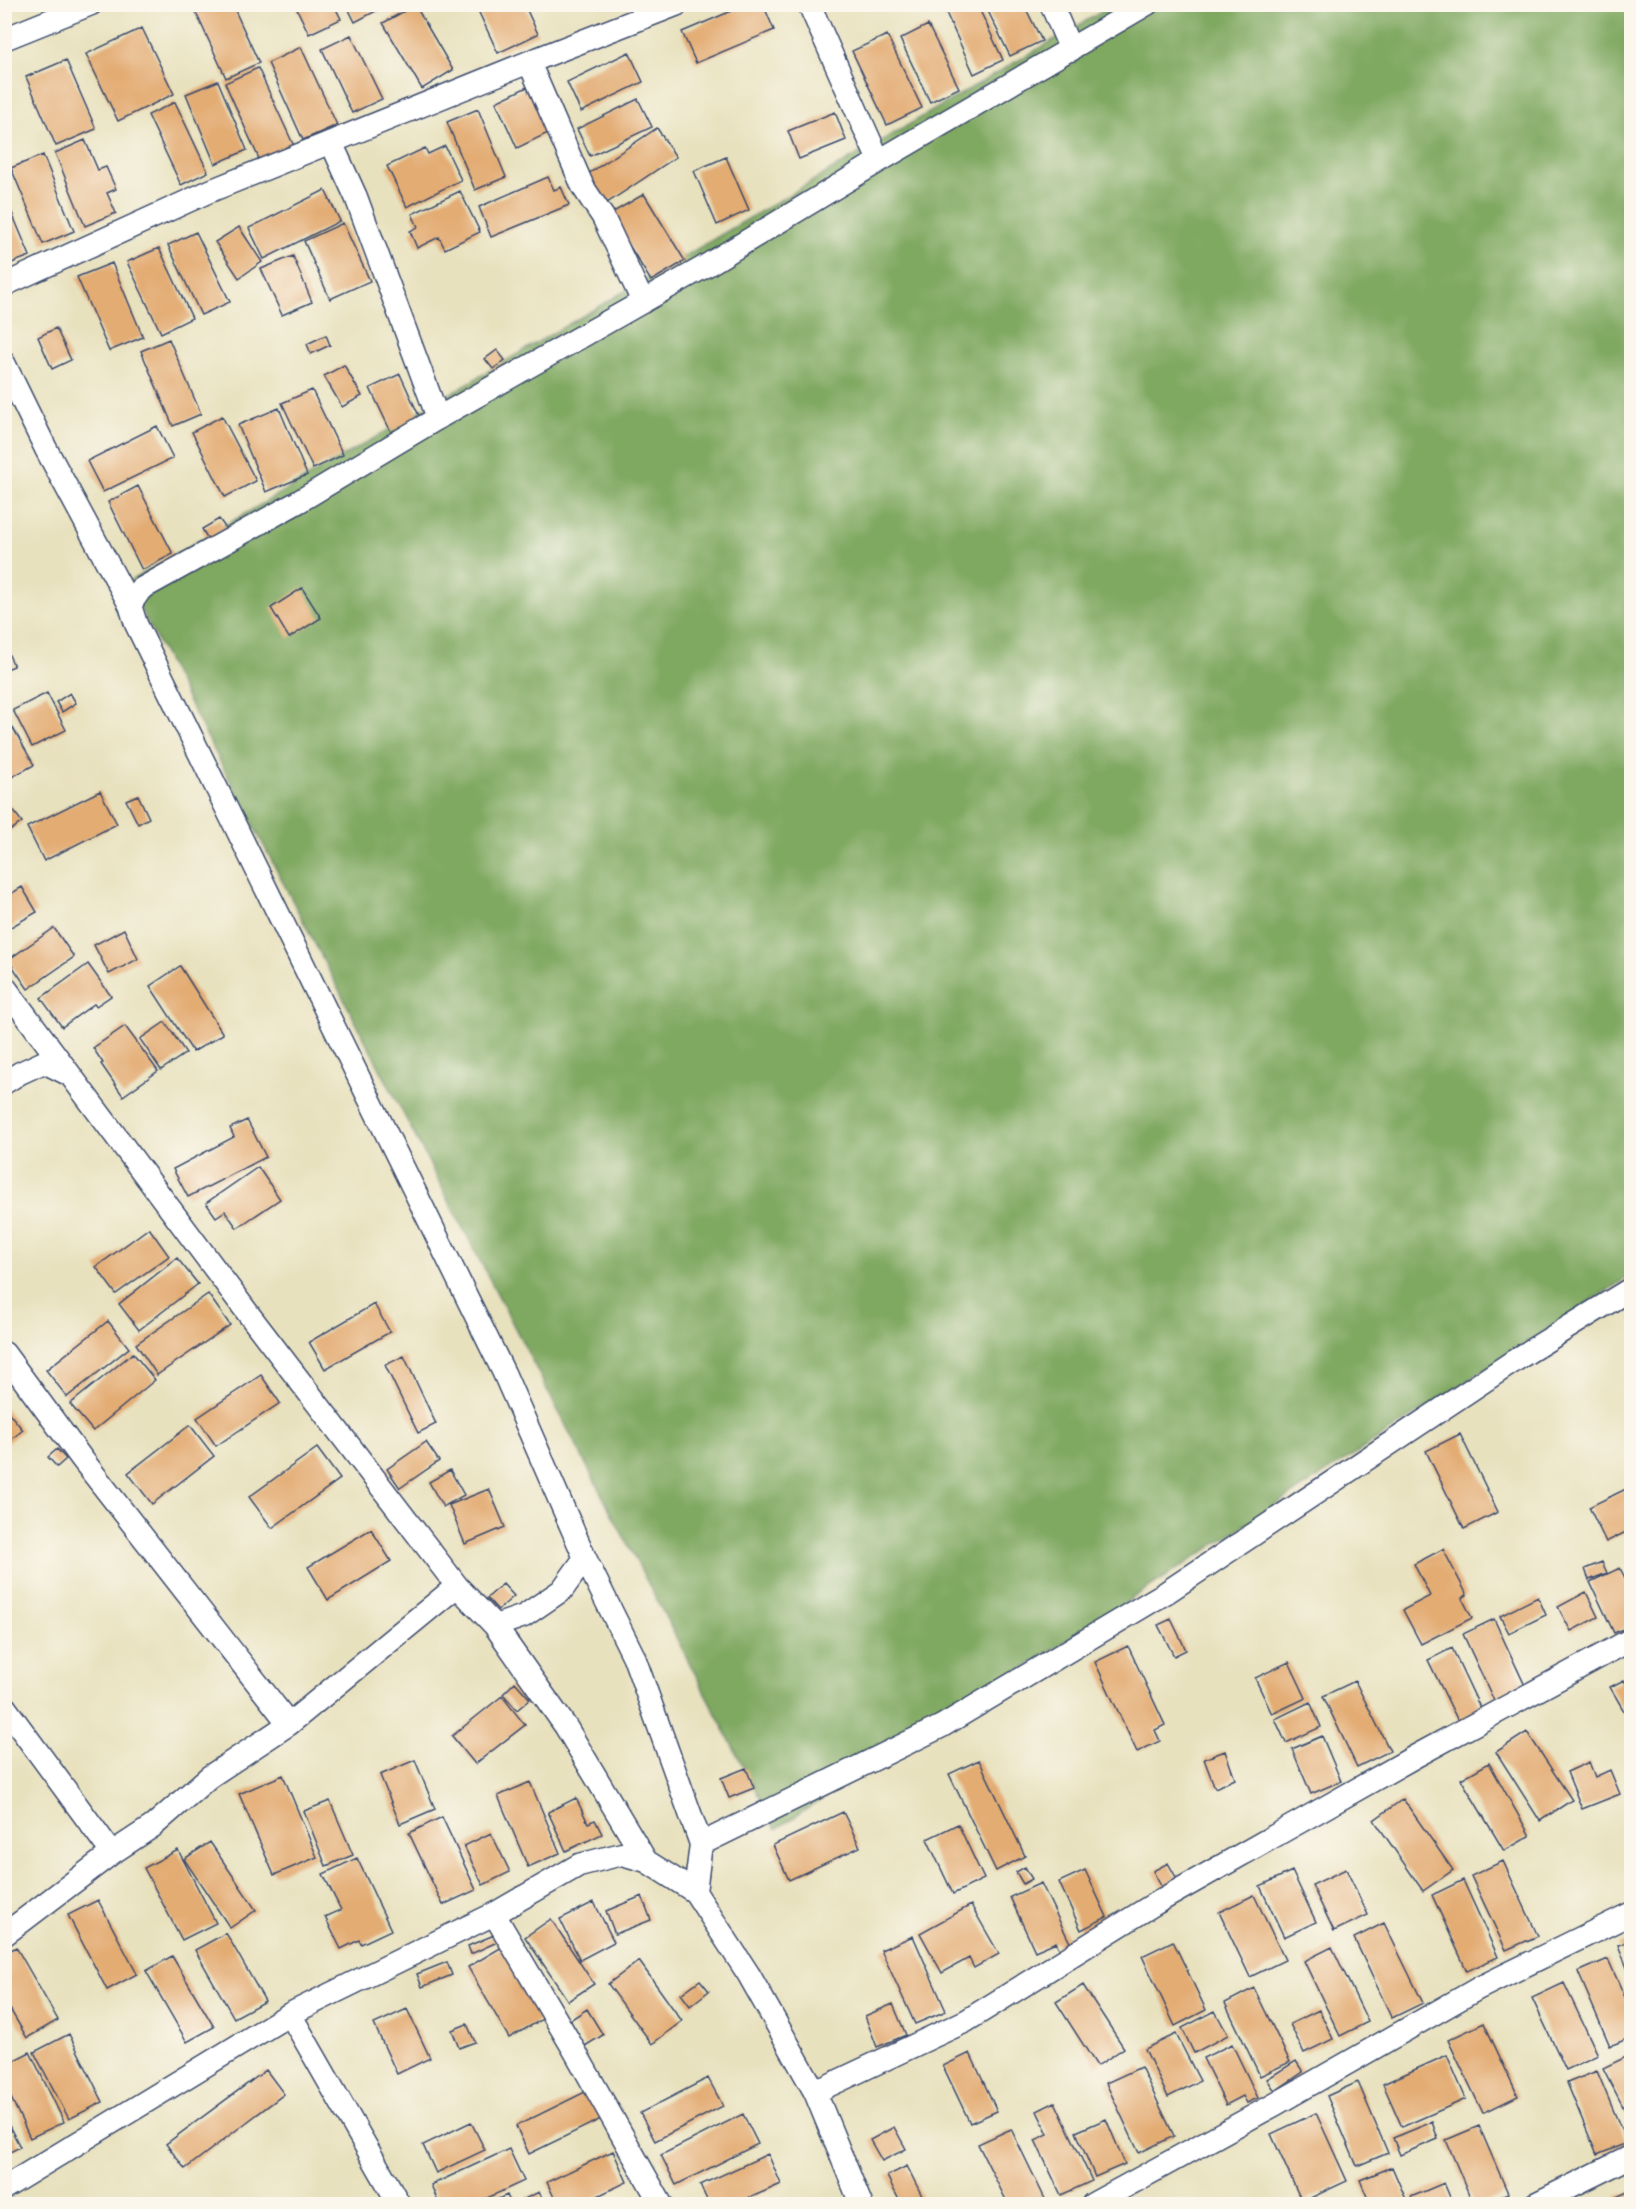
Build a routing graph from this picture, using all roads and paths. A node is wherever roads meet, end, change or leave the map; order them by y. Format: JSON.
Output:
{"nodes":[{"id":1,"x":91,"y":4,"type":"edge"},
{"id":2,"x":678,"y":4,"type":"edge"},
{"id":3,"x":809,"y":4,"type":"edge"},
{"id":4,"x":1051,"y":4,"type":"edge"},
{"id":5,"x":1147,"y":4,"type":"edge"},
{"id":6,"x":4,"y":39,"type":"edge"},
{"id":7,"x":1071,"y":50,"type":"junction"},
{"id":8,"x":529,"y":62,"type":"junction"},
{"id":9,"x":332,"y":142,"type":"junction"},
{"id":10,"x":879,"y":161,"type":"junction"},
{"id":11,"x":4,"y":285,"type":"edge"},
{"id":12,"x":643,"y":302,"type":"junction"},
{"id":13,"x":4,"y":363,"type":"edge"},
{"id":14,"x":438,"y":418,"type":"junction"},
{"id":15,"x":130,"y":605,"type":"junction"},
{"id":16,"x":4,"y":986,"type":"edge"},
{"id":17,"x":72,"y":1076,"type":"junction"},
{"id":18,"x":4,"y":1083,"type":"edge"},
{"id":19,"x":1632,"y":1288,"type":"edge"},
{"id":20,"x":4,"y":1353,"type":"edge"},
{"id":21,"x":585,"y":1558,"type":"junction"},
{"id":22,"x":456,"y":1587,"type":"junction"},
{"id":23,"x":495,"y":1626,"type":"junction"},
{"id":24,"x":1632,"y":1639,"type":"edge"},
{"id":25,"x":4,"y":1706,"type":"edge"},
{"id":26,"x":289,"y":1724,"type":"junction"},
{"id":27,"x":701,"y":1844,"type":"junction"},
{"id":28,"x":112,"y":1853,"type":"junction"},
{"id":29,"x":646,"y":1861,"type":"junction"},
{"id":30,"x":695,"y":1892,"type":"junction"},
{"id":31,"x":1632,"y":1912,"type":"edge"},
{"id":32,"x":494,"y":1914,"type":"junction"},
{"id":33,"x":4,"y":1935,"type":"edge"},
{"id":34,"x":290,"y":2014,"type":"junction"},
{"id":35,"x":815,"y":2092,"type":"junction"},
{"id":36,"x":1632,"y":2156,"type":"edge"},
{"id":37,"x":4,"y":2188,"type":"edge"},
{"id":38,"x":855,"y":2202,"type":"edge"},
{"id":39,"x":399,"y":2205,"type":"edge"},
{"id":40,"x":660,"y":2205,"type":"edge"},
{"id":41,"x":1093,"y":2205,"type":"edge"},
{"id":42,"x":1535,"y":2205,"type":"edge"}],
"edges":[{"from":1,"to":6,"type":"street"},
{"from":2,"to":8,"type":"street"},
{"from":3,"to":10,"type":"street"},
{"from":4,"to":7,"type":"street"},
{"from":5,"to":7,"type":"street"},
{"from":7,"to":10,"type":"street"},
{"from":8,"to":9,"type":"street"},
{"from":8,"to":12,"type":"street"},
{"from":9,"to":11,"type":"street"},
{"from":9,"to":14,"type":"street"},
{"from":10,"to":12,"type":"street"},
{"from":12,"to":14,"type":"street"},
{"from":13,"to":15,"type":"street"},
{"from":14,"to":15,"type":"street"},
{"from":15,"to":21,"type":"street"},
{"from":16,"to":17,"type":"street"},
{"from":17,"to":18,"type":"street"},
{"from":17,"to":22,"type":"street"},
{"from":19,"to":27,"type":"street"},
{"from":20,"to":26,"type":"street"},
{"from":21,"to":23,"type":"street"},
{"from":21,"to":27,"type":"street"},
{"from":22,"to":23,"type":"street"},
{"from":22,"to":26,"type":"street"},
{"from":23,"to":29,"type":"street"},
{"from":24,"to":35,"type":"street"},
{"from":25,"to":28,"type":"street"},
{"from":26,"to":28,"type":"street"},
{"from":27,"to":30,"type":"street"},
{"from":28,"to":33,"type":"street"},
{"from":29,"to":30,"type":"street"},
{"from":29,"to":32,"type":"street"},
{"from":30,"to":35,"type":"street"},
{"from":31,"to":41,"type":"street"},
{"from":32,"to":34,"type":"street"},
{"from":32,"to":40,"type":"street"},
{"from":34,"to":37,"type":"street"},
{"from":34,"to":39,"type":"street"},
{"from":35,"to":38,"type":"street"},
{"from":36,"to":42,"type":"street"}]}
